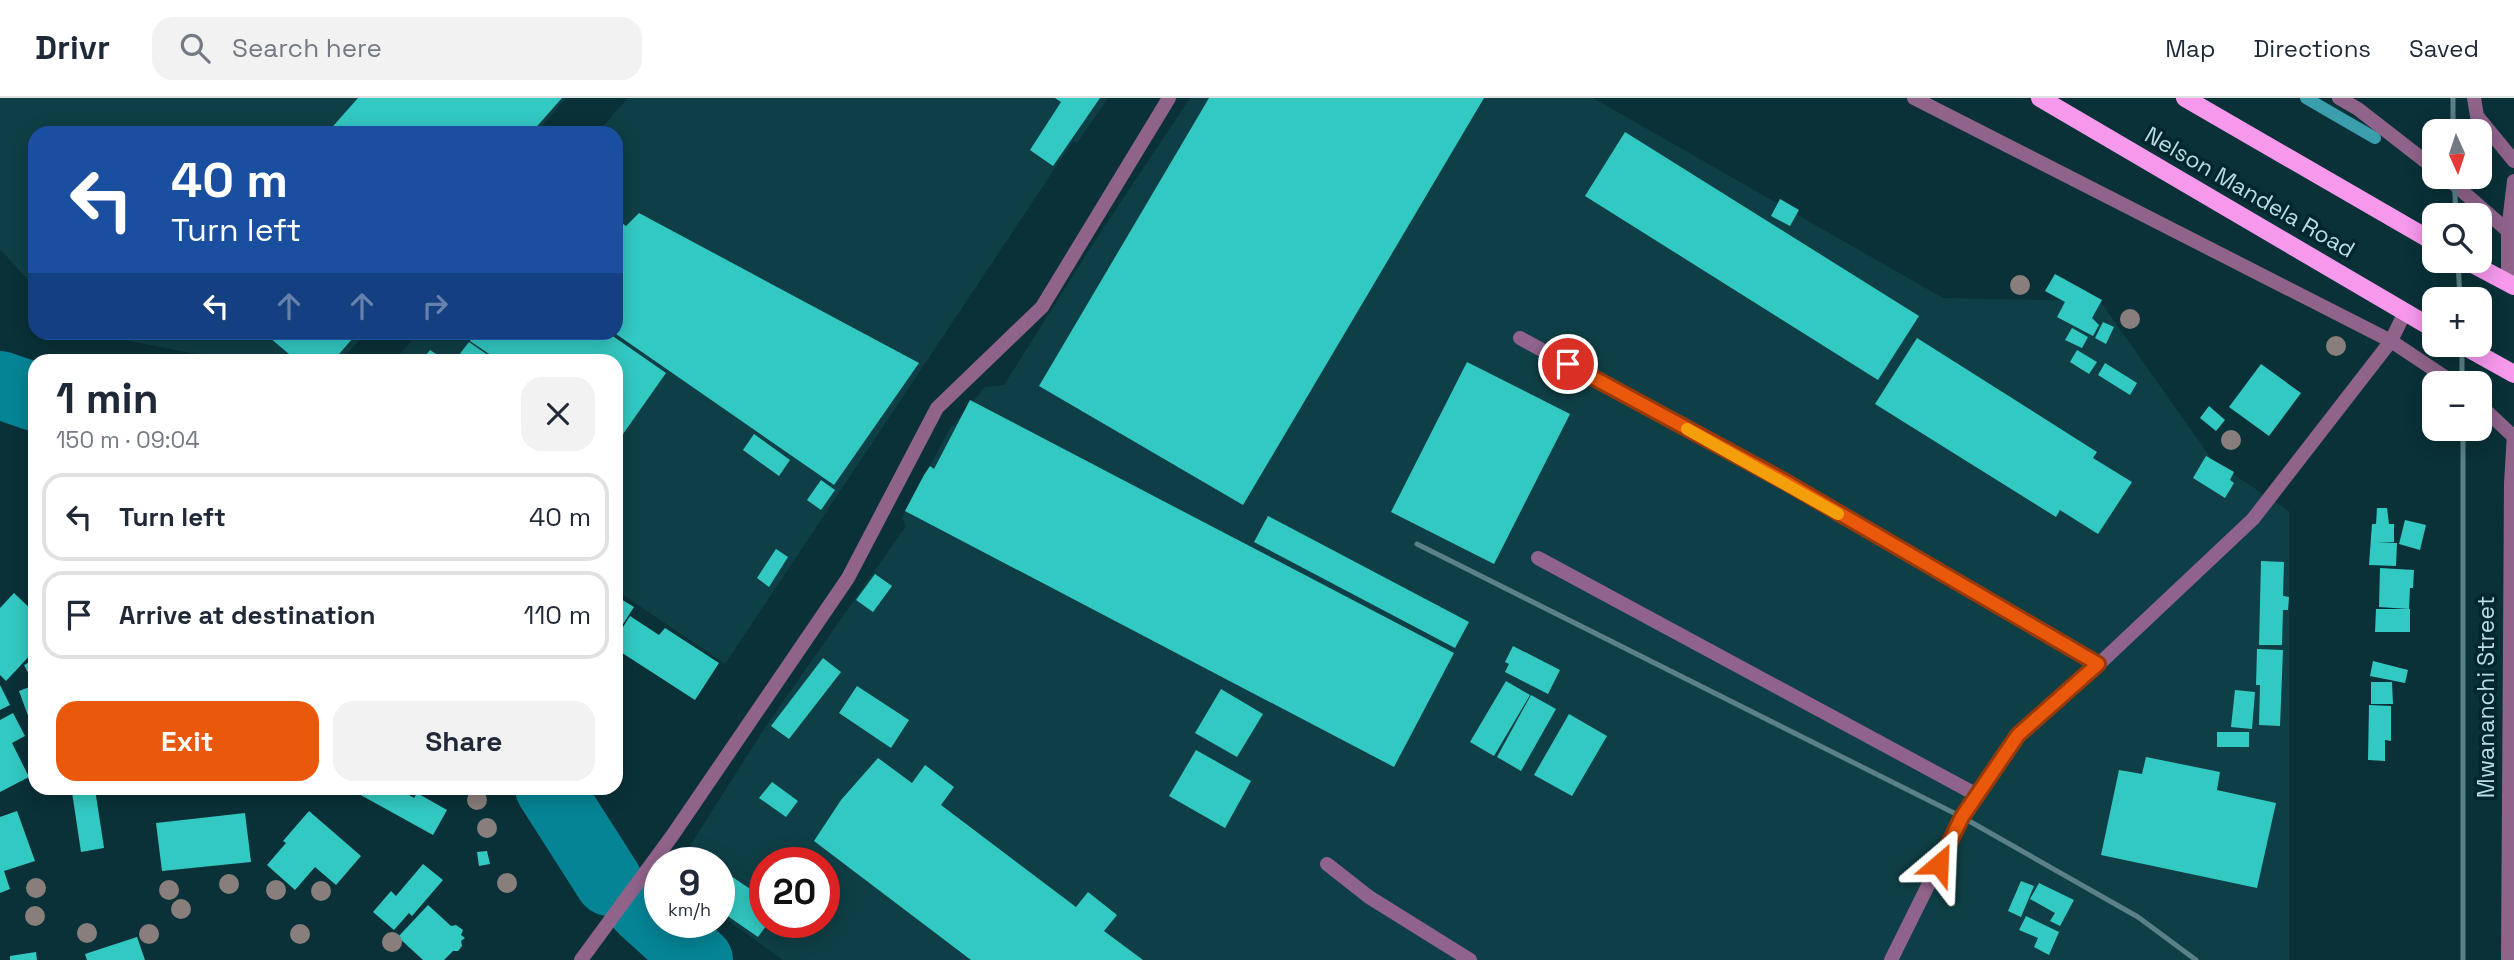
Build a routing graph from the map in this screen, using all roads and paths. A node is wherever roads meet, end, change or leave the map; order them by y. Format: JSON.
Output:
{"nodes":[{"id":1,"x":1169,"y":98,"type":"edge"},
{"id":2,"x":1914,"y":98,"type":"edge"},
{"id":3,"x":2040,"y":98,"type":"edge"},
{"id":4,"x":2185,"y":98,"type":"edge"},
{"id":5,"x":2339,"y":98,"type":"edge"},
{"id":6,"x":2474,"y":98,"type":"edge"},
{"id":7,"x":2422,"y":159,"type":"edge"},
{"id":8,"x":2514,"y":161,"type":"edge"},
{"id":9,"x":2514,"y":181,"type":"edge"},
{"id":10,"x":2460,"y":189,"type":"edge"},
{"id":11,"x":2508,"y":231,"type":"junction"},
{"id":12,"x":2422,"y":235,"type":"edge"},
{"id":13,"x":2490,"y":273,"type":"edge"},
{"id":14,"x":2511,"y":284,"type":"edge"},
{"id":15,"x":2405,"y":312,"type":"junction"},
{"id":16,"x":2422,"y":322,"type":"edge"},
{"id":17,"x":1520,"y":338,"type":"dead end"},
{"id":18,"x":2391,"y":341,"type":"junction"},
{"id":19,"x":2484,"y":357,"type":"edge"},
{"id":20,"x":2436,"y":371,"type":"edge"},
{"id":21,"x":2514,"y":374,"type":"edge"},
{"id":22,"x":2492,"y":416,"type":"edge"},
{"id":23,"x":2514,"y":436,"type":"edge"},
{"id":24,"x":1538,"y":558,"type":"dead end"},
{"id":25,"x":2098,"y":664,"type":"junction"},
{"id":26,"x":1978,"y":795,"type":"junction"},
{"id":27,"x":1327,"y":864,"type":"dead end"},
{"id":28,"x":1893,"y":959,"type":"edge"},
{"id":29,"x":581,"y":960,"type":"edge"},
{"id":30,"x":1470,"y":960,"type":"edge"},
{"id":31,"x":2508,"y":960,"type":"edge"}],
"edges":[{"from":1,"to":29,"type":"street"},
{"from":2,"to":18,"type":"street"},
{"from":3,"to":15,"type":"main road","name":"Nelson Mandela Road"},
{"from":4,"to":12,"type":"main road"},
{"from":5,"to":7,"type":"street"},
{"from":6,"to":8,"type":"street"},
{"from":9,"to":11,"type":"street"},
{"from":10,"to":11,"type":"street"},
{"from":11,"to":14,"type":"street"},
{"from":13,"to":14,"type":"main road"},
{"from":15,"to":16,"type":"main road","name":"Nelson Mandela Road"},
{"from":15,"to":18,"type":"street"},
{"from":17,"to":25,"type":"street"},
{"from":18,"to":20,"type":"street"},
{"from":18,"to":25,"type":"street"},
{"from":19,"to":21,"type":"main road"},
{"from":22,"to":23,"type":"street"},
{"from":23,"to":31,"type":"street","name":"Mwananchi Street"},
{"from":24,"to":26,"type":"street"},
{"from":25,"to":26,"type":"street"},
{"from":26,"to":28,"type":"street"},
{"from":27,"to":30,"type":"street"}]}
